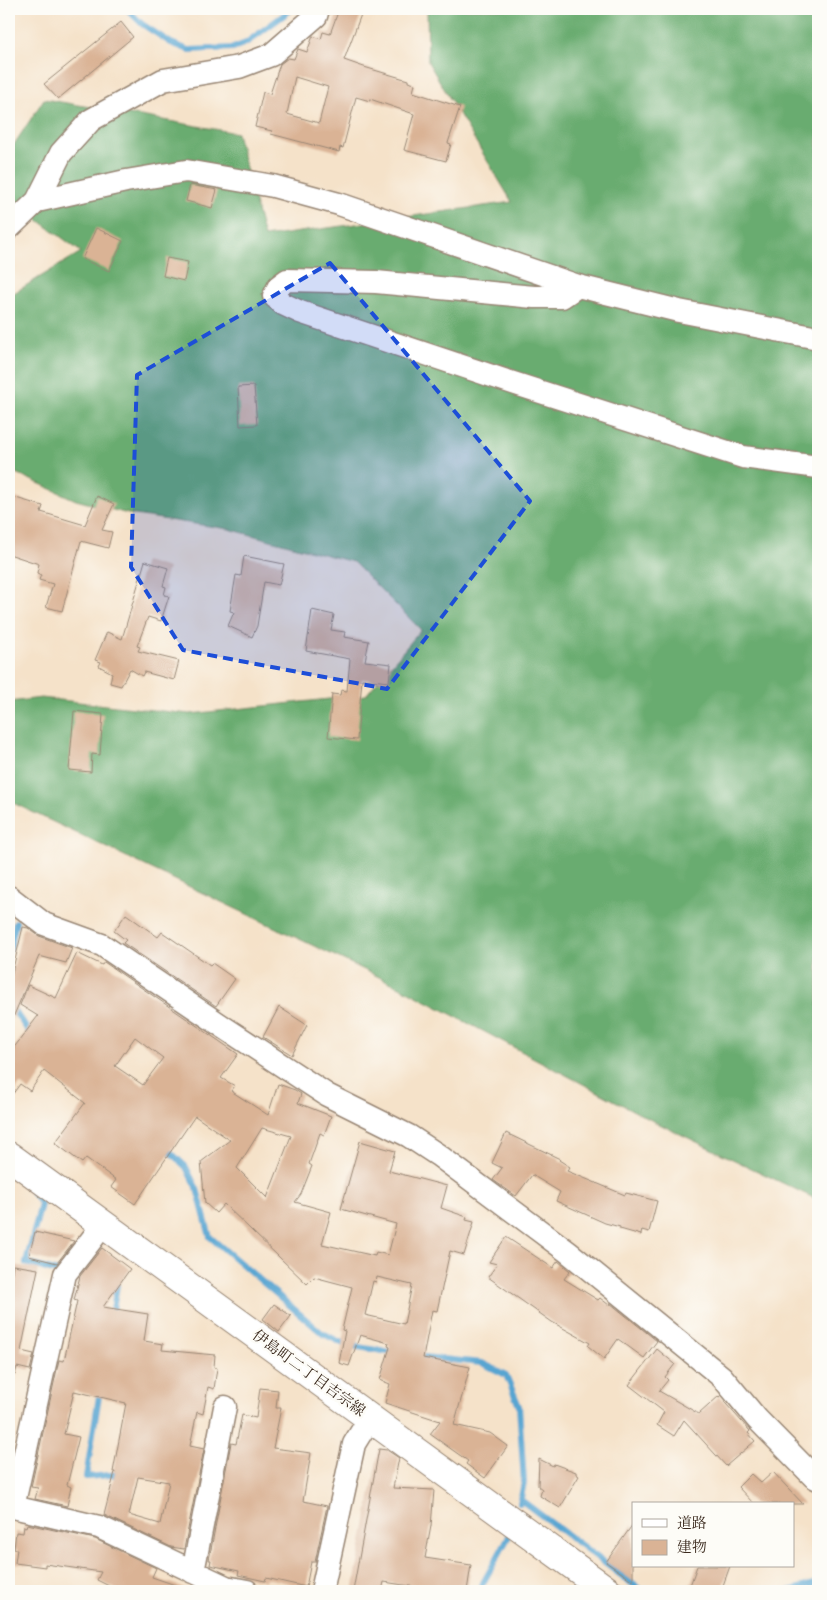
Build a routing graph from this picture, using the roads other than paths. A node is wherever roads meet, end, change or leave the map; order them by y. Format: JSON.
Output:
{"nodes":[{"id":1,"x":318,"y":9,"type":"edge"},
{"id":2,"x":36,"y":201,"type":"junction"},
{"id":3,"x":9,"y":228,"type":"edge"},
{"id":4,"x":578,"y":286,"type":"junction"},
{"id":5,"x":818,"y":338,"type":"edge"},
{"id":6,"x":818,"y":467,"type":"edge"},
{"id":7,"x":9,"y":897,"type":"edge"},
{"id":8,"x":9,"y":1156,"type":"edge"},
{"id":9,"x":103,"y":1224,"type":"junction"},
{"id":10,"x":225,"y":1407,"type":"dead end"},
{"id":11,"x":370,"y":1418,"type":"junction"},
{"id":12,"x":818,"y":1478,"type":"edge"},
{"id":13,"x":13,"y":1484,"type":"edge"},
{"id":14,"x":193,"y":1572,"type":"junction"},
{"id":15,"x":232,"y":1590,"type":"edge"},
{"id":16,"x":322,"y":1591,"type":"edge"},
{"id":17,"x":608,"y":1591,"type":"edge"}],
"edges":[{"from":1,"to":2,"type":"street"},
{"from":2,"to":3,"type":"street"},
{"from":2,"to":4,"type":"street"},
{"from":4,"to":5,"type":"street"},
{"from":4,"to":6,"type":"street"},
{"from":7,"to":12,"type":"street"},
{"from":8,"to":9,"type":"street","name":"伊島町二丁目吉宗線"},
{"from":9,"to":11,"type":"street","name":"伊島町二丁目吉宗線"},
{"from":9,"to":13,"type":"street"},
{"from":10,"to":14,"type":"street"},
{"from":11,"to":16,"type":"street"},
{"from":11,"to":17,"type":"street","name":"伊島町二丁目吉宗線"},
{"from":13,"to":14,"type":"street"},
{"from":14,"to":15,"type":"street"}]}
